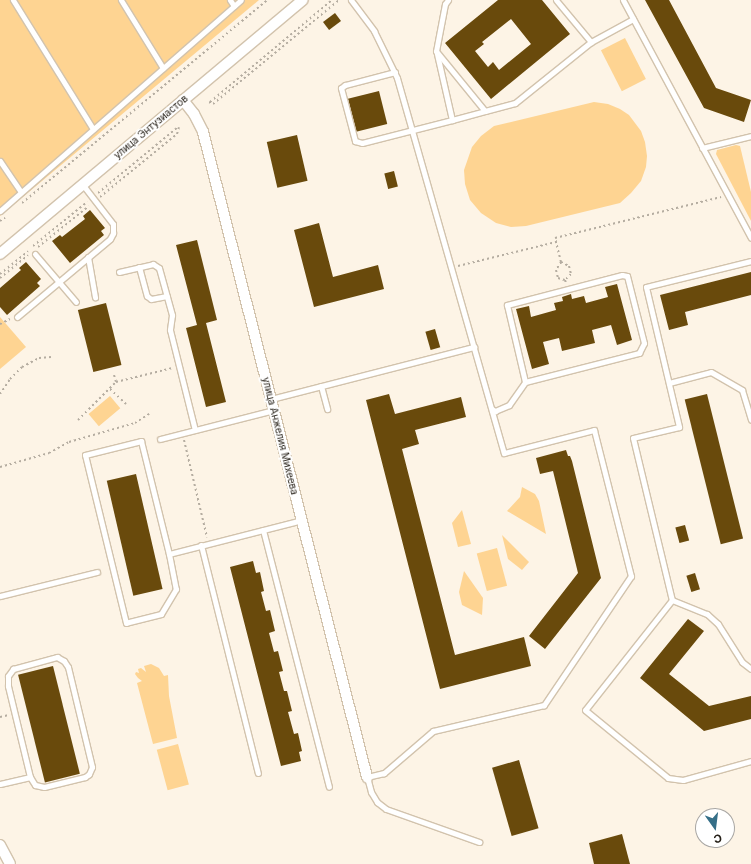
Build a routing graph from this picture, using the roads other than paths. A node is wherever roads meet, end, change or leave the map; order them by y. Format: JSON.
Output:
{"nodes":[{"id":1,"x":13,"y":0,"type":"edge"},
{"id":2,"x":121,"y":0,"type":"edge"},
{"id":3,"x":230,"y":0,"type":"edge"},
{"id":4,"x":241,"y":0,"type":"edge"},
{"id":5,"x":302,"y":0,"type":"edge"},
{"id":6,"x":351,"y":0,"type":"edge"},
{"id":7,"x":448,"y":0,"type":"edge"},
{"id":8,"x":556,"y":0,"type":"edge"},
{"id":9,"x":623,"y":0,"type":"edge"},
{"id":10,"x":234,"y":6,"type":"junction"},
{"id":11,"x":633,"y":19,"type":"junction"},
{"id":12,"x":590,"y":42,"type":"junction"},
{"id":13,"x":436,"y":51,"type":"junction"},
{"id":14,"x":163,"y":68,"type":"junction"},
{"id":15,"x":395,"y":72,"type":"junction"},
{"id":16,"x":182,"y":100,"type":"junction"},
{"id":17,"x":485,"y":111,"type":"junction"},
{"id":18,"x":452,"y":120,"type":"junction"},
{"id":19,"x":92,"y":129,"type":"junction"},
{"id":20,"x":413,"y":130,"type":"junction"},
{"id":21,"x":751,"y":136,"type":"edge"},
{"id":22,"x":702,"y":148,"type":"junction"},
{"id":23,"x":0,"y":161,"type":"edge"},
{"id":24,"x":83,"y":185,"type":"junction"},
{"id":25,"x":21,"y":192,"type":"junction"},
{"id":26,"x":0,"y":211,"type":"edge"},
{"id":27,"x":751,"y":238,"type":"edge"},
{"id":28,"x":0,"y":254,"type":"edge"},
{"id":29,"x":35,"y":254,"type":"dead end"},
{"id":30,"x":88,"y":257,"type":"junction"},
{"id":31,"x":751,"y":261,"type":"edge"},
{"id":32,"x":139,"y":267,"type":"junction"},
{"id":33,"x":119,"y":272,"type":"dead end"},
{"id":34,"x":59,"y":282,"type":"junction"},
{"id":35,"x":167,"y":296,"type":"junction"},
{"id":36,"x":94,"y":297,"type":"dead end"},
{"id":37,"x":76,"y":302,"type":"dead end"},
{"id":38,"x":17,"y":317,"type":"road end"},
{"id":39,"x":474,"y":347,"type":"junction"},
{"id":40,"x":525,"y":382,"type":"junction"},
{"id":41,"x":669,"y":383,"type":"junction"},
{"id":42,"x":321,"y":386,"type":"junction"},
{"id":43,"x":271,"y":399,"type":"junction"},
{"id":44,"x":327,"y":409,"type":"dead end"},
{"id":45,"x":492,"y":409,"type":"junction"},
{"id":46,"x":274,"y":410,"type":"junction"},
{"id":47,"x":751,"y":420,"type":"edge"},
{"id":48,"x":195,"y":430,"type":"junction"},
{"id":49,"x":160,"y":439,"type":"dead end"},
{"id":50,"x":302,"y":520,"type":"junction"},
{"id":51,"x":263,"y":530,"type":"junction"},
{"id":52,"x":202,"y":546,"type":"junction"},
{"id":53,"x":169,"y":554,"type":"junction"},
{"id":54,"x":97,"y":572,"type":"dead end"},
{"id":55,"x":0,"y":596,"type":"edge"},
{"id":56,"x":672,"y":600,"type":"junction"},
{"id":57,"x":751,"y":669,"type":"edge"},
{"id":58,"x":751,"y":761,"type":"edge"},
{"id":59,"x":258,"y":773,"type":"dead end"},
{"id":60,"x":30,"y":777,"type":"junction"},
{"id":61,"x":368,"y":777,"type":"junction"},
{"id":62,"x":0,"y":784,"type":"edge"},
{"id":63,"x":329,"y":787,"type":"dead end"},
{"id":64,"x":479,"y":842,"type":"dead end"},
{"id":65,"x":0,"y":845,"type":"edge"},
{"id":66,"x":10,"y":864,"type":"edge"}],
"edges":[{"from":1,"to":19,"type":"lane"},
{"from":2,"to":14,"type":"lane"},
{"from":3,"to":10,"type":"lane"},
{"from":4,"to":10,"type":"lane"},
{"from":5,"to":16,"type":"street","name":"улица Энтузиастов"},
{"from":6,"to":15,"type":"lane"},
{"from":7,"to":13,"type":"lane"},
{"from":8,"to":12,"type":"lane"},
{"from":9,"to":11,"type":"lane"},
{"from":10,"to":14,"type":"lane"},
{"from":11,"to":12,"type":"lane"},
{"from":11,"to":22,"type":"lane"},
{"from":12,"to":17,"type":"lane"},
{"from":13,"to":17,"type":"lane"},
{"from":13,"to":18,"type":"lane"},
{"from":14,"to":19,"type":"lane"},
{"from":15,"to":20,"type":"lane"},
{"from":15,"to":20,"type":"lane"},
{"from":16,"to":24,"type":"street","name":"улица Энтузиастов"},
{"from":16,"to":43,"type":"street","name":"улица Анжелия Михеева"},
{"from":17,"to":18,"type":"lane"},
{"from":18,"to":20,"type":"lane"},
{"from":19,"to":25,"type":"lane"},
{"from":20,"to":39,"type":"lane"},
{"from":21,"to":22,"type":"lane"},
{"from":22,"to":27,"type":"lane"},
{"from":23,"to":25,"type":"lane"},
{"from":24,"to":28,"type":"street","name":"улица Энтузиастов"},
{"from":24,"to":30,"type":"lane"},
{"from":25,"to":26,"type":"lane"},
{"from":29,"to":34,"type":"lane"},
{"from":30,"to":34,"type":"lane"},
{"from":30,"to":36,"type":"lane"},
{"from":31,"to":41,"type":"lane"},
{"from":32,"to":33,"type":"lane"},
{"from":32,"to":35,"type":"lane"},
{"from":32,"to":35,"type":"lane"},
{"from":34,"to":37,"type":"lane"},
{"from":34,"to":38,"type":"lane"},
{"from":35,"to":48,"type":"lane"},
{"from":39,"to":42,"type":"lane"},
{"from":39,"to":45,"type":"lane"},
{"from":40,"to":40,"type":"lane"},
{"from":40,"to":45,"type":"lane"},
{"from":41,"to":47,"type":"lane"},
{"from":41,"to":56,"type":"lane"},
{"from":42,"to":43,"type":"lane"},
{"from":42,"to":44,"type":"lane"},
{"from":43,"to":46,"type":"street","name":"улица Анжелия Михеева"},
{"from":45,"to":61,"type":"lane"},
{"from":46,"to":48,"type":"lane"},
{"from":46,"to":50,"type":"street","name":"улица Анжелия Михеева"},
{"from":48,"to":49,"type":"lane"},
{"from":50,"to":51,"type":"lane"},
{"from":50,"to":61,"type":"street","name":"улица Анжелия Михеева"},
{"from":51,"to":52,"type":"lane"},
{"from":51,"to":63,"type":"lane"},
{"from":52,"to":53,"type":"lane"},
{"from":52,"to":59,"type":"lane"},
{"from":53,"to":53,"type":"lane"},
{"from":54,"to":55,"type":"lane"},
{"from":56,"to":57,"type":"lane"},
{"from":56,"to":58,"type":"lane"},
{"from":60,"to":60,"type":"lane"},
{"from":60,"to":62,"type":"lane"},
{"from":61,"to":64,"type":"lane"},
{"from":65,"to":66,"type":"street"}]}
